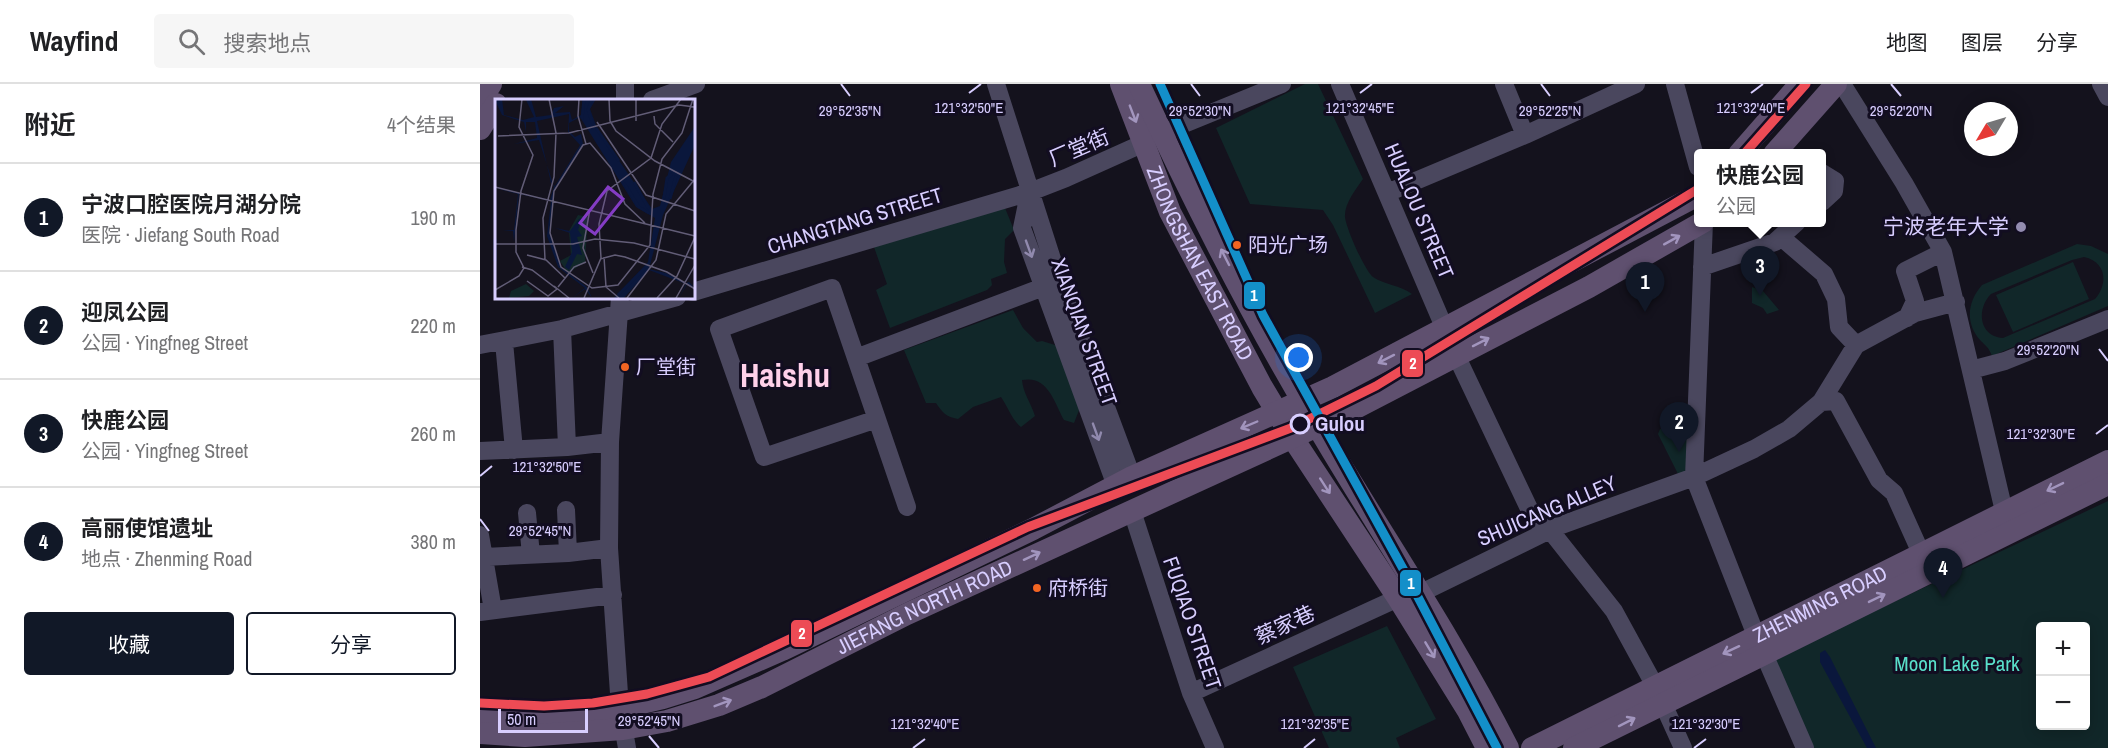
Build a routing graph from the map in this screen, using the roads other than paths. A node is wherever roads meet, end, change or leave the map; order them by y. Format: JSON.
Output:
{"nodes":[{"id":1,"x":696,"y":84,"type":"edge"},
{"id":2,"x":996,"y":84,"type":"edge"},
{"id":3,"x":1121,"y":84,"type":"edge"},
{"id":4,"x":1139,"y":84,"type":"edge"},
{"id":5,"x":1282,"y":84,"type":"edge"},
{"id":6,"x":1340,"y":84,"type":"edge"},
{"id":7,"x":1504,"y":84,"type":"edge"},
{"id":8,"x":1636,"y":84,"type":"edge"},
{"id":9,"x":1676,"y":84,"type":"edge"},
{"id":10,"x":1800,"y":84,"type":"edge"},
{"id":11,"x":1836,"y":84,"type":"edge"},
{"id":12,"x":1842,"y":84,"type":"edge"},
{"id":13,"x":2101,"y":84,"type":"edge"},
{"id":14,"x":497,"y":95,"type":"edge"},
{"id":15,"x":2108,"y":97,"type":"edge"},
{"id":16,"x":655,"y":99,"type":"edge"},
{"id":17,"x":480,"y":129,"type":"edge"},
{"id":18,"x":1525,"y":135,"type":"junction"},
{"id":19,"x":1153,"y":138,"type":"junction"},
{"id":20,"x":1743,"y":149,"type":"edge"},
{"id":21,"x":1784,"y":149,"type":"edge"},
{"id":22,"x":1694,"y":152,"type":"edge"},
{"id":23,"x":1826,"y":176,"type":"edge"},
{"id":24,"x":1030,"y":192,"type":"junction"},
{"id":25,"x":1387,"y":193,"type":"junction"},
{"id":26,"x":1694,"y":197,"type":"edge"},
{"id":27,"x":1826,"y":198,"type":"edge"},
{"id":28,"x":1695,"y":227,"type":"edge"},
{"id":29,"x":1704,"y":227,"type":"edge"},
{"id":30,"x":1792,"y":227,"type":"edge"},
{"id":31,"x":1781,"y":237,"type":"junction"},
{"id":32,"x":1943,"y":252,"type":"junction"},
{"id":33,"x":1702,"y":267,"type":"junction"},
{"id":34,"x":1051,"y":284,"type":"junction"},
{"id":35,"x":694,"y":292,"type":"edge"},
{"id":36,"x":671,"y":298,"type":"edge"},
{"id":37,"x":1956,"y":302,"type":"junction"},
{"id":38,"x":619,"y":306,"type":"edge"},
{"id":39,"x":1906,"y":318,"type":"junction"},
{"id":40,"x":2108,"y":319,"type":"edge"},
{"id":41,"x":562,"y":329,"type":"junction"},
{"id":42,"x":1445,"y":329,"type":"junction"},
{"id":43,"x":504,"y":342,"type":"junction"},
{"id":44,"x":480,"y":345,"type":"edge"},
{"id":45,"x":1856,"y":345,"type":"junction"},
{"id":46,"x":1456,"y":355,"type":"junction"},
{"id":47,"x":856,"y":357,"type":"junction"},
{"id":48,"x":1971,"y":370,"type":"junction"},
{"id":49,"x":1302,"y":401,"type":"junction"},
{"id":50,"x":1821,"y":402,"type":"junction"},
{"id":51,"x":1277,"y":412,"type":"junction"},
{"id":52,"x":877,"y":419,"type":"junction"},
{"id":53,"x":1317,"y":426,"type":"junction"},
{"id":54,"x":1292,"y":437,"type":"junction"},
{"id":55,"x":610,"y":442,"type":"junction"},
{"id":56,"x":567,"y":447,"type":"junction"},
{"id":57,"x":513,"y":450,"type":"junction"},
{"id":58,"x":480,"y":451,"type":"edge"},
{"id":59,"x":2108,"y":461,"type":"edge"},
{"id":60,"x":1694,"y":477,"type":"junction"},
{"id":61,"x":1124,"y":481,"type":"junction"},
{"id":62,"x":2108,"y":484,"type":"edge"},
{"id":63,"x":907,"y":507,"type":"dead end"},
{"id":64,"x":566,"y":510,"type":"dead end"},
{"id":65,"x":1132,"y":511,"type":"junction"},
{"id":66,"x":527,"y":513,"type":"dead end"},
{"id":67,"x":2007,"y":522,"type":"junction"},
{"id":68,"x":1550,"y":530,"type":"junction"},
{"id":69,"x":480,"y":535,"type":"edge"},
{"id":70,"x":609,"y":548,"type":"junction"},
{"id":71,"x":568,"y":553,"type":"junction"},
{"id":72,"x":1921,"y":553,"type":"junction"},
{"id":73,"x":531,"y":555,"type":"junction"},
{"id":74,"x":484,"y":558,"type":"junction"},
{"id":75,"x":1421,"y":593,"type":"junction"},
{"id":76,"x":613,"y":595,"type":"junction"},
{"id":77,"x":1398,"y":598,"type":"junction"},
{"id":78,"x":486,"y":611,"type":"edge"},
{"id":79,"x":1760,"y":645,"type":"junction"},
{"id":80,"x":1191,"y":693,"type":"junction"},
{"id":81,"x":1658,"y":695,"type":"junction"},
{"id":82,"x":480,"y":712,"type":"edge"},
{"id":83,"x":622,"y":733,"type":"edge"},
{"id":84,"x":480,"y":734,"type":"edge"},
{"id":85,"x":1215,"y":748,"type":"edge"},
{"id":86,"x":1487,"y":748,"type":"edge"},
{"id":87,"x":1508,"y":748,"type":"edge"},
{"id":88,"x":1532,"y":748,"type":"edge"},
{"id":89,"x":1574,"y":748,"type":"edge"},
{"id":90,"x":1683,"y":748,"type":"edge"},
{"id":91,"x":1805,"y":748,"type":"edge"}],
"edges":[{"from":1,"to":16,"type":"street"},
{"from":2,"to":24,"type":"street","name":"XIANQIAN STREET"},
{"from":3,"to":19,"type":"main road","name":"ZHONGSHAN EAST ROAD","one_way":true},
{"from":4,"to":19,"type":"main road","name":"ZHONGSHAN EAST ROAD"},
{"from":5,"to":19,"type":"street","name":"厂堂街"},
{"from":6,"to":25,"type":"street","name":"HUALOU STREET"},
{"from":7,"to":18,"type":"street"},
{"from":8,"to":18,"type":"street"},
{"from":9,"to":22,"type":"street"},
{"from":10,"to":20,"type":"main road"},
{"from":11,"to":21,"type":"main road"},
{"from":12,"to":32,"type":"street"},
{"from":13,"to":15,"type":"street"},
{"from":14,"to":17,"type":"main road"},
{"from":18,"to":25,"type":"street"},
{"from":19,"to":24,"type":"street","name":"厂堂街"},
{"from":49,"to":19,"type":"main road","name":"ZHONGSHAN EAST ROAD","one_way":true},
{"from":19,"to":51,"type":"main road","name":"ZHONGSHAN EAST ROAD"},
{"from":23,"to":27,"type":"street"},
{"from":24,"to":34,"type":"street","name":"XIANQIAN STREET"},
{"from":24,"to":35,"type":"street","name":"CHANGTANG STREET"},
{"from":25,"to":42,"type":"street","name":"HUALOU STREET"},
{"from":26,"to":42,"type":"main road","name":"JIEFANG NORTH ROAD"},
{"from":46,"to":28,"type":"main road","name":"JIEFANG NORTH ROAD","one_way":true},
{"from":29,"to":33,"type":"street"},
{"from":30,"to":31,"type":"street"},
{"from":31,"to":33,"type":"street"},
{"from":31,"to":45,"type":"street"},
{"from":32,"to":37,"type":"street"},
{"from":32,"to":39,"type":"street"},
{"from":33,"to":60,"type":"street"},
{"from":34,"to":47,"type":"street"},
{"from":34,"to":61,"type":"street","name":"XIANQIAN STREET"},
{"from":36,"to":38,"type":"street"},
{"from":37,"to":39,"type":"street"},
{"from":37,"to":48,"type":"street"},
{"from":38,"to":41,"type":"street"},
{"from":38,"to":55,"type":"street"},
{"from":39,"to":45,"type":"street"},
{"from":40,"to":48,"type":"street"},
{"from":41,"to":43,"type":"street"},
{"from":41,"to":56,"type":"street"},
{"from":42,"to":46,"type":"street","name":"HUALOU STREET"},
{"from":42,"to":49,"type":"main road","name":"JIEFANG NORTH ROAD","one_way":true},
{"from":43,"to":44,"type":"street"},
{"from":43,"to":57,"type":"street"},
{"from":45,"to":50,"type":"street","name":"SHUICANG ALLEY"},
{"from":46,"to":53,"type":"main road","name":"JIEFANG NORTH ROAD"},
{"from":46,"to":68,"type":"street","name":"HUALOU STREET"},
{"from":47,"to":52,"type":"street"},
{"from":47,"to":52,"type":"street"},
{"from":48,"to":67,"type":"street"},
{"from":49,"to":51,"type":"main road","name":"JIEFANG NORTH ROAD"},
{"from":49,"to":53,"type":"main road","name":"ZHONGSHAN EAST ROAD"},
{"from":50,"to":60,"type":"street","name":"SHUICANG ALLEY"},
{"from":50,"to":72,"type":"street"},
{"from":51,"to":54,"type":"main road","name":"ZHONGSHAN EAST ROAD"},
{"from":51,"to":61,"type":"main road","name":"JIEFANG NORTH ROAD","one_way":true},
{"from":52,"to":63,"type":"street"},
{"from":53,"to":54,"type":"main road","name":"JIEFANG NORTH ROAD"},
{"from":53,"to":75,"type":"main road","name":"ZHONGSHAN EAST ROAD"},
{"from":54,"to":65,"type":"main road","name":"JIEFANG NORTH ROAD"},
{"from":54,"to":77,"type":"main road","name":"ZHONGSHAN EAST ROAD","one_way":true},
{"from":55,"to":56,"type":"street"},
{"from":55,"to":70,"type":"street"},
{"from":56,"to":57,"type":"street"},
{"from":57,"to":58,"type":"street"},
{"from":59,"to":67,"type":"main road","name":"ZHENMING ROAD","one_way":true},
{"from":60,"to":68,"type":"street","name":"SHUICANG ALLEY"},
{"from":60,"to":79,"type":"street"},
{"from":61,"to":83,"type":"main road","name":"JIEFANG NORTH ROAD"},
{"from":62,"to":67,"type":"main road","name":"ZHENMING ROAD"},
{"from":64,"to":71,"type":"street"},
{"from":65,"to":80,"type":"street","name":"FUQIAO STREET"},
{"from":83,"to":65,"type":"main road","name":"JIEFANG NORTH ROAD","one_way":true},
{"from":66,"to":73,"type":"street"},
{"from":67,"to":72,"type":"main road","name":"ZHENMING ROAD"},
{"from":79,"to":67,"type":"main road","name":"ZHENMING ROAD","one_way":true},
{"from":68,"to":75,"type":"street","name":"SHUICANG ALLEY"},
{"from":68,"to":81,"type":"street","name":"HUALOU STREET"},
{"from":69,"to":74,"type":"street"},
{"from":70,"to":71,"type":"street"},
{"from":70,"to":76,"type":"street"},
{"from":71,"to":73,"type":"street"},
{"from":72,"to":79,"type":"main road","name":"ZHENMING ROAD"},
{"from":73,"to":74,"type":"street"},
{"from":74,"to":78,"type":"street"},
{"from":75,"to":87,"type":"main road","name":"ZHONGSHAN EAST ROAD"},
{"from":76,"to":78,"type":"street"},
{"from":76,"to":83,"type":"street"},
{"from":77,"to":80,"type":"street","name":"蔡家巷"},
{"from":77,"to":86,"type":"main road","name":"ZHONGSHAN EAST ROAD","one_way":true},
{"from":79,"to":81,"type":"main road","name":"ZHENMING ROAD"},
{"from":79,"to":91,"type":"street"},
{"from":80,"to":85,"type":"street","name":"FUQIAO STREET"},
{"from":81,"to":88,"type":"main road","name":"ZHENMING ROAD"},
{"from":89,"to":81,"type":"main road","name":"ZHENMING ROAD","one_way":true},
{"from":81,"to":90,"type":"street","name":"HUALOU STREET"},
{"from":82,"to":83,"type":"main road","name":"JIEFANG NORTH ROAD"},
{"from":83,"to":84,"type":"main road","name":"JIEFANG NORTH ROAD"}]}
